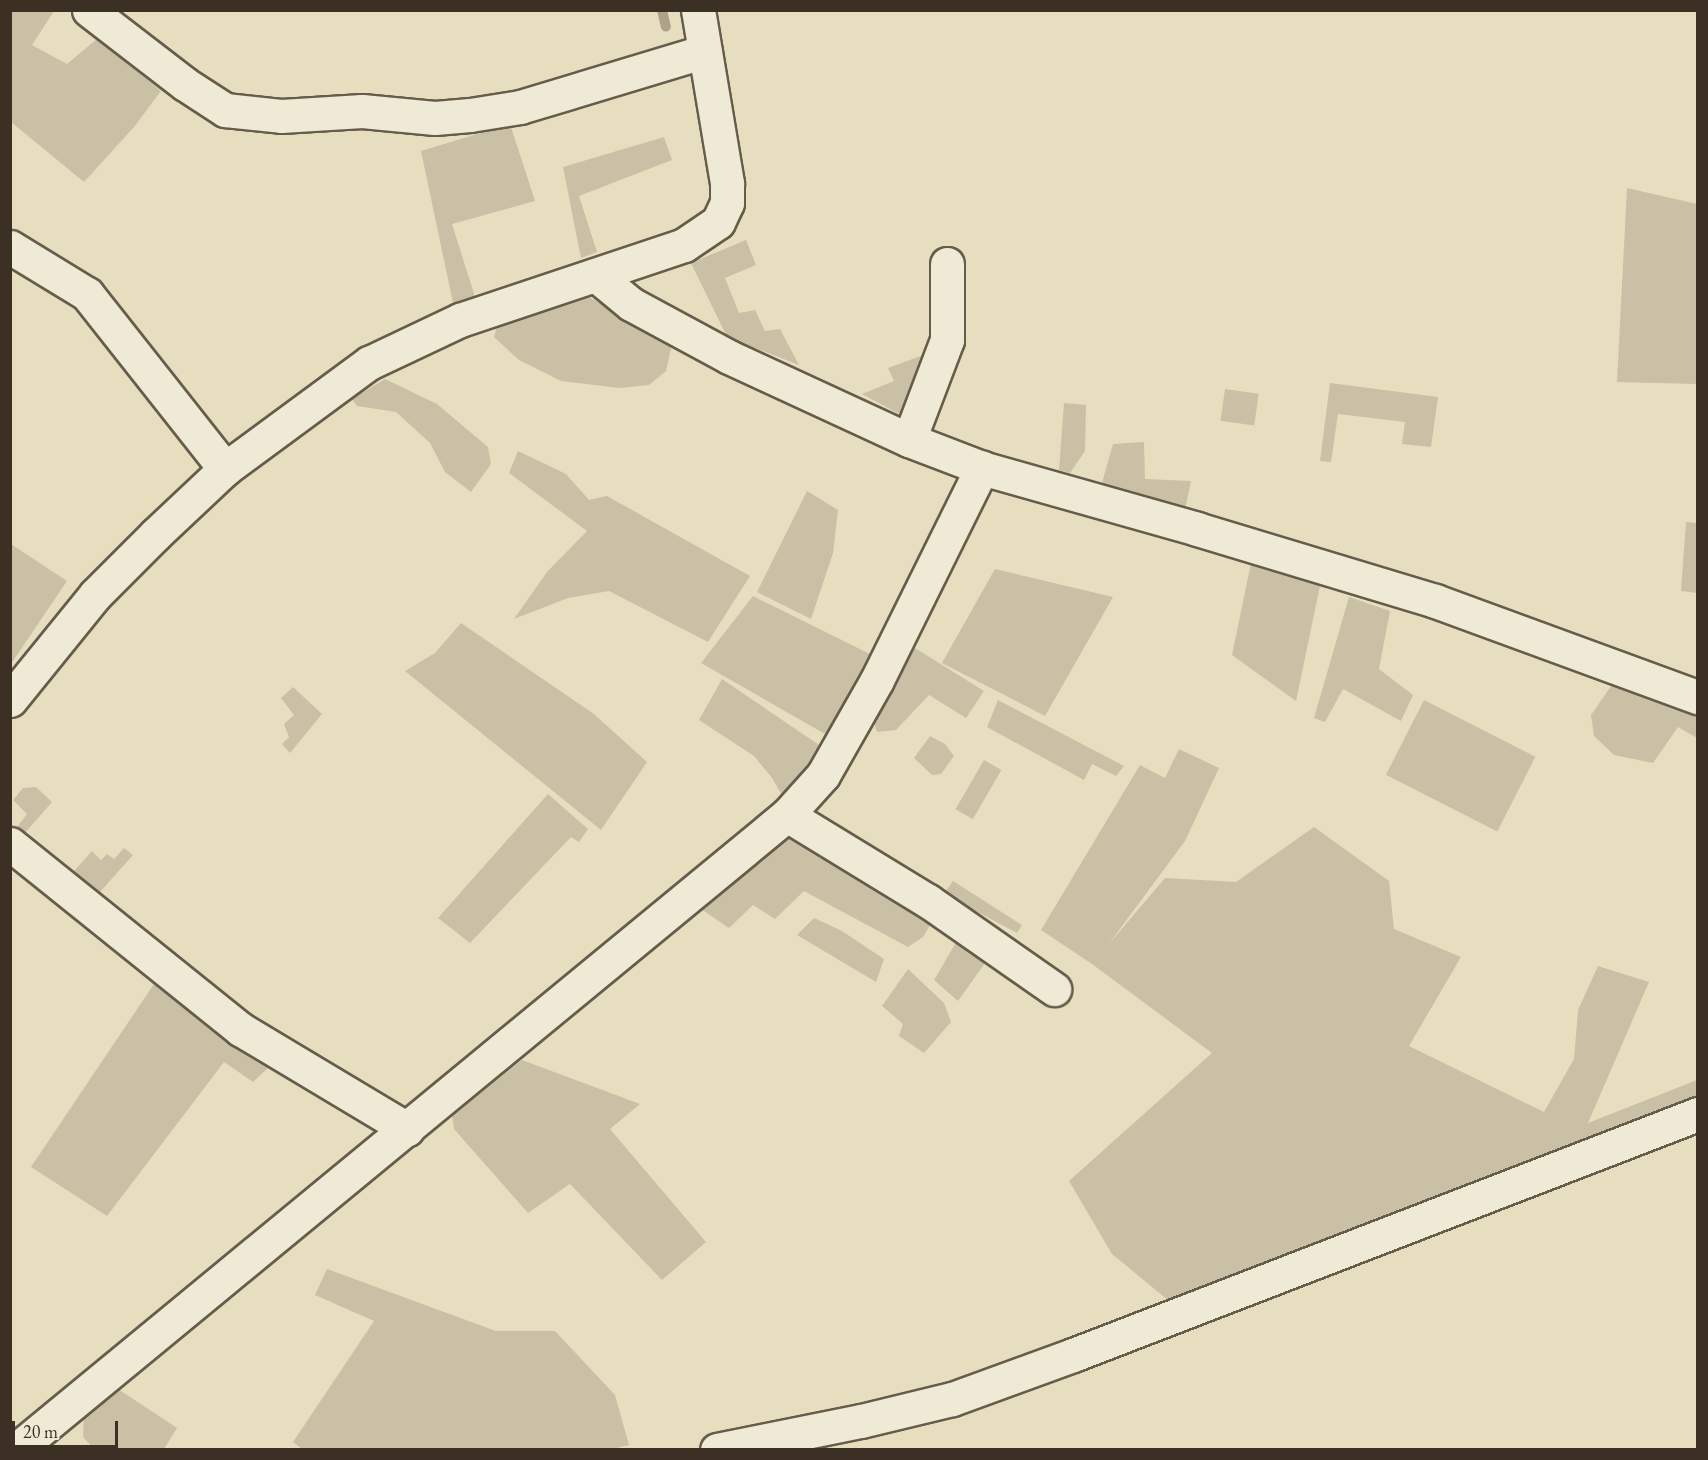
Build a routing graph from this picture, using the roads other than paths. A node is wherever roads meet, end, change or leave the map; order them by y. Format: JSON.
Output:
{"nodes":[{"id":1,"x":89,"y":10,"type":"edge"},
{"id":2,"x":698,"y":10,"type":"edge"},
{"id":3,"x":705,"y":51,"type":"junction"},
{"id":4,"x":10,"y":248,"type":"edge"},
{"id":5,"x":947,"y":264,"type":"dead end"},
{"id":6,"x":597,"y":276,"type":"junction"},
{"id":7,"x":909,"y":440,"type":"junction"},
{"id":8,"x":982,"y":468,"type":"junction"},
{"id":9,"x":225,"y":469,"type":"junction"},
{"id":10,"x":1698,"y":697,"type":"edge"},
{"id":11,"x":10,"y":700,"type":"edge"},
{"id":12,"x":786,"y":814,"type":"junction"},
{"id":13,"x":10,"y":844,"type":"edge"},
{"id":14,"x":1054,"y":989,"type":"dead end"},
{"id":15,"x":1698,"y":1114,"type":"edge"},
{"id":16,"x":407,"y":1129,"type":"junction"},
{"id":17,"x":16,"y":1449,"type":"edge"},
{"id":18,"x":717,"y":1449,"type":"edge"}],
"edges":[{"from":1,"to":3,"type":"street"},
{"from":2,"to":3,"type":"street"},
{"from":3,"to":6,"type":"street"},
{"from":4,"to":9,"type":"street"},
{"from":5,"to":7,"type":"street"},
{"from":6,"to":7,"type":"street"},
{"from":6,"to":9,"type":"street"},
{"from":7,"to":8,"type":"street"},
{"from":8,"to":10,"type":"street"},
{"from":8,"to":12,"type":"street"},
{"from":9,"to":11,"type":"street"},
{"from":12,"to":14,"type":"street"},
{"from":12,"to":16,"type":"street"},
{"from":13,"to":16,"type":"street"},
{"from":15,"to":18,"type":"street"},
{"from":16,"to":17,"type":"street"}]}
